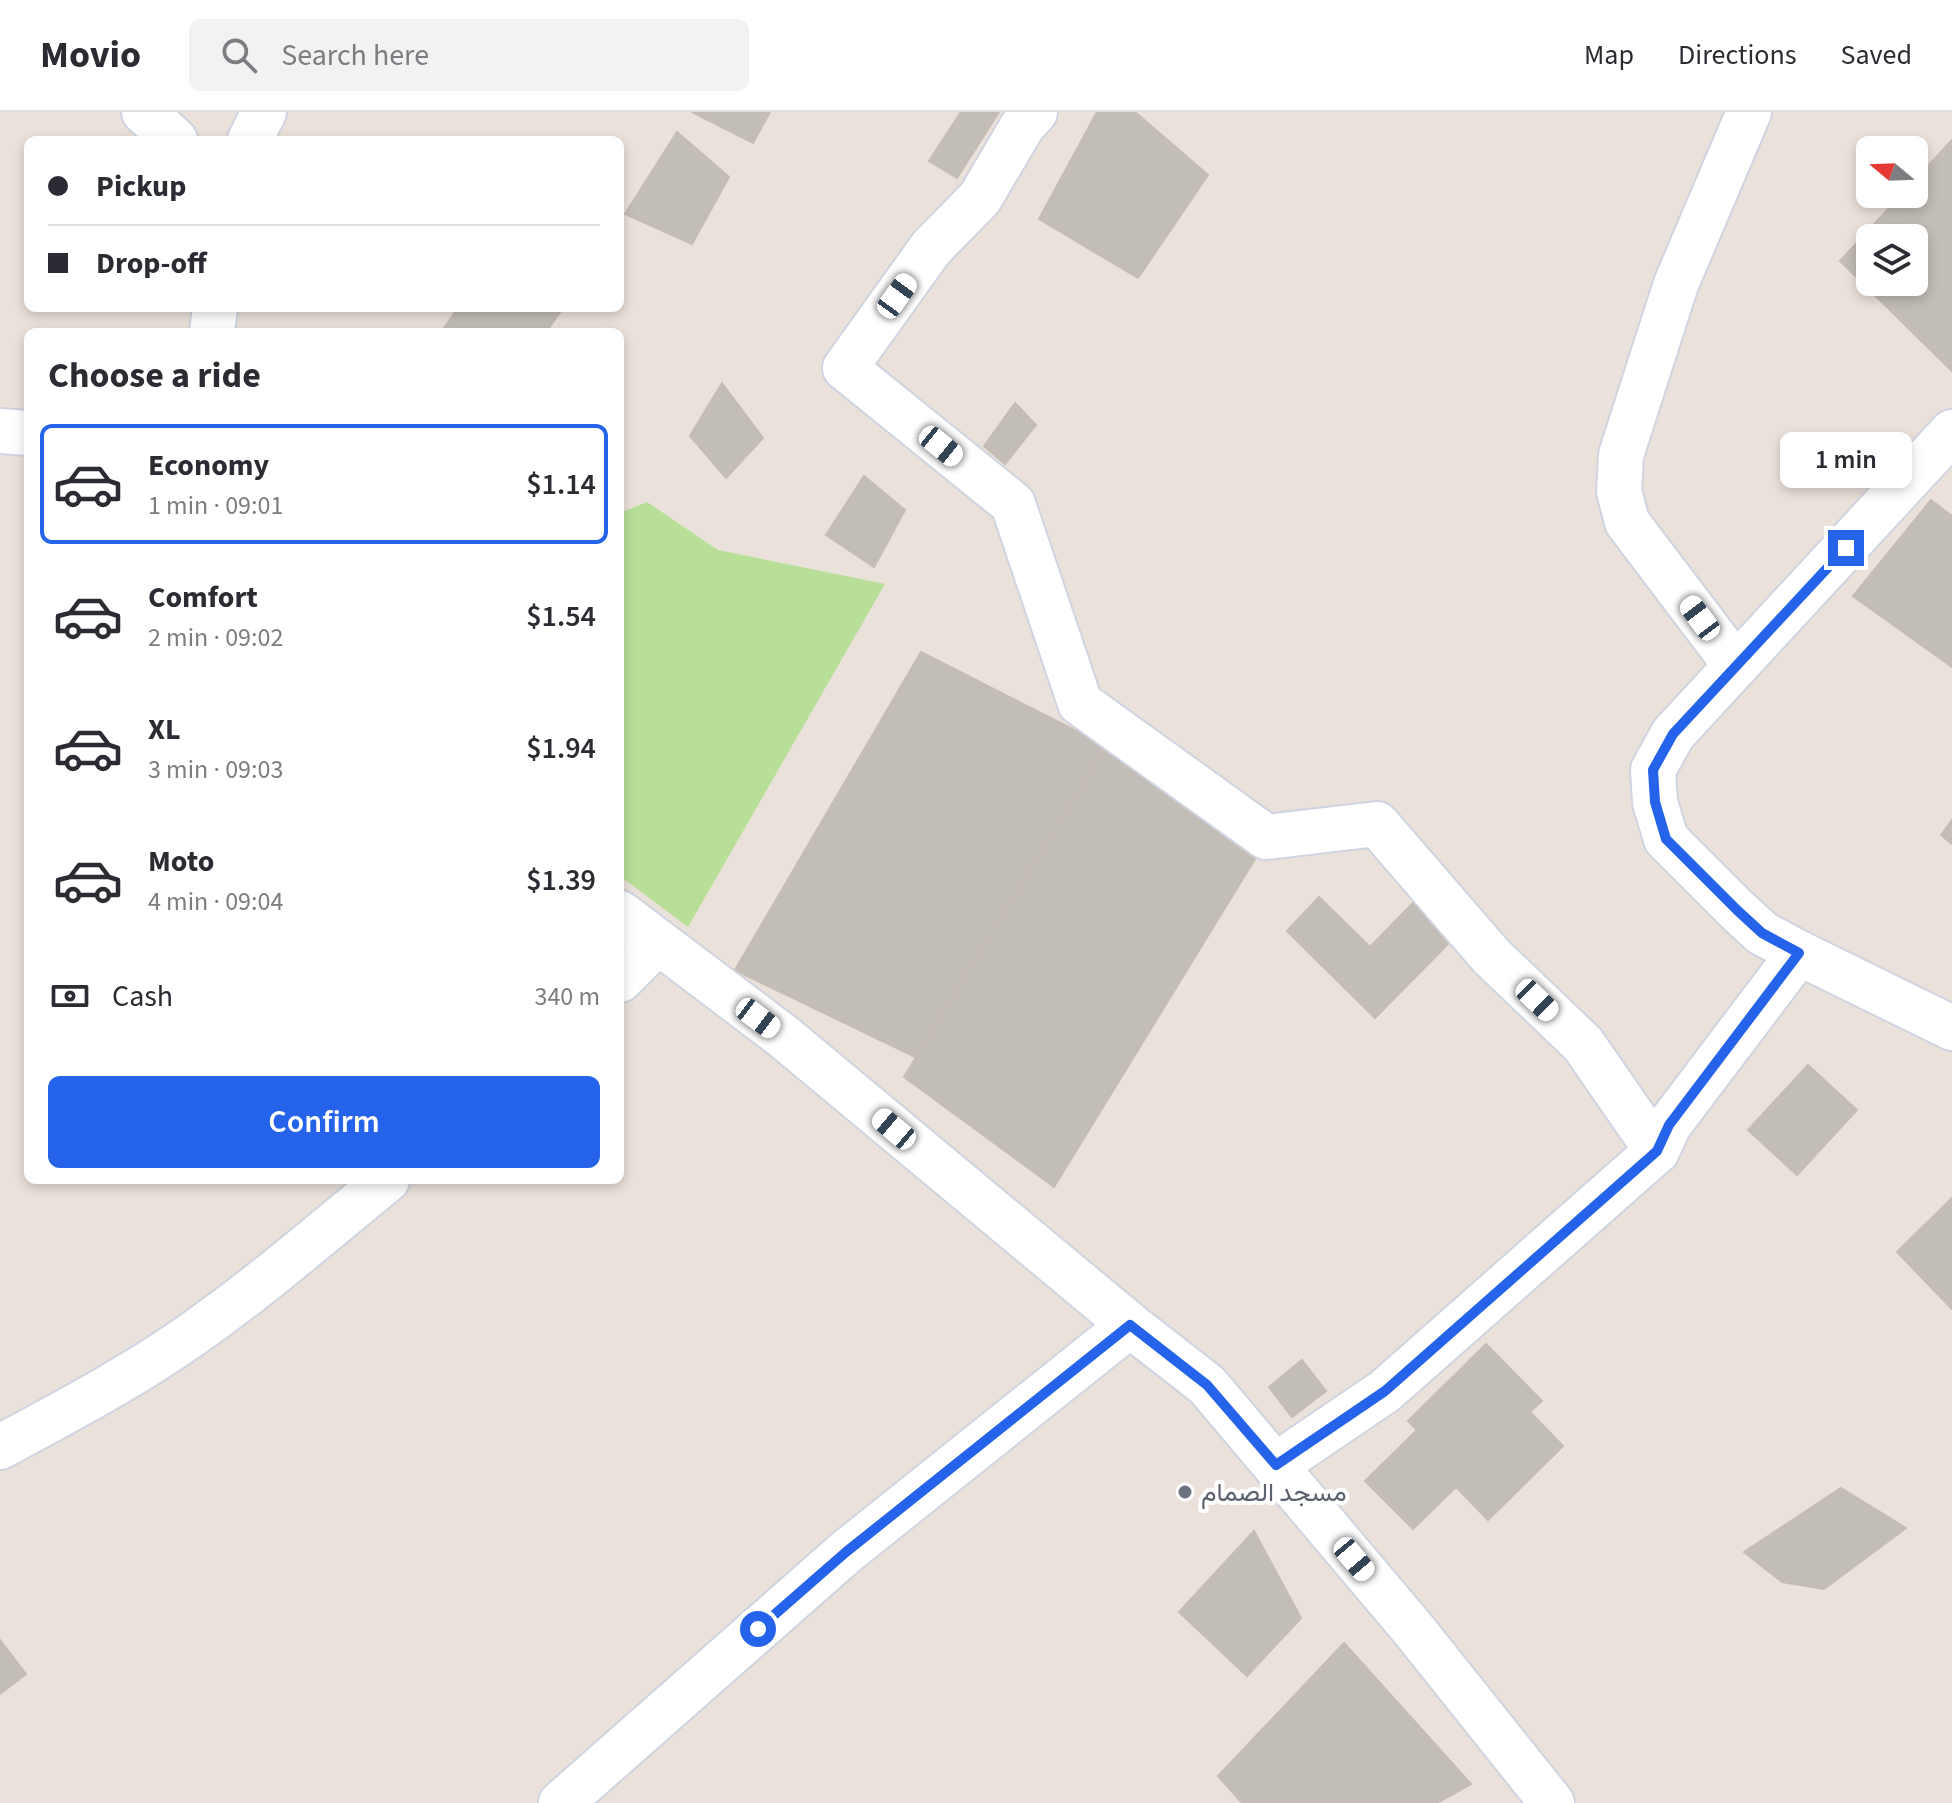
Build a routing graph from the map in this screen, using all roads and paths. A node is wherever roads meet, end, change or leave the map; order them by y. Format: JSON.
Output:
{"nodes":[{"id":1,"x":144,"y":112,"type":"edge"},
{"id":2,"x":264,"y":112,"type":"edge"},
{"id":3,"x":1035,"y":112,"type":"edge"},
{"id":4,"x":1749,"y":112,"type":"edge"},
{"id":5,"x":171,"y":136,"type":"edge"},
{"id":6,"x":252,"y":136,"type":"edge"},
{"id":7,"x":0,"y":431,"type":"edge"},
{"id":8,"x":1952,"y":432,"type":"edge"},
{"id":9,"x":24,"y":433,"type":"edge"},
{"id":10,"x":1736,"y":666,"type":"junction"},
{"id":11,"x":624,"y":916,"type":"edge"},
{"id":12,"x":657,"y":943,"type":"junction"},
{"id":13,"x":1799,"y":953,"type":"junction"},
{"id":14,"x":624,"y":976,"type":"edge"},
{"id":15,"x":1952,"y":1028,"type":"edge"},
{"id":16,"x":1657,"y":1151,"type":"junction"},
{"id":17,"x":382,"y":1184,"type":"edge"},
{"id":18,"x":1130,"y":1325,"type":"junction"},
{"id":19,"x":0,"y":1447,"type":"edge"},
{"id":20,"x":1276,"y":1465,"type":"junction"},
{"id":21,"x":561,"y":1803,"type":"edge"},
{"id":22,"x":1552,"y":1803,"type":"edge"}],
"edges":[{"from":1,"to":5,"type":"street"},
{"from":2,"to":6,"type":"street"},
{"from":3,"to":16,"type":"street"},
{"from":4,"to":10,"type":"street"},
{"from":7,"to":9,"type":"street"},
{"from":8,"to":10,"type":"street"},
{"from":10,"to":13,"type":"street"},
{"from":11,"to":12,"type":"street"},
{"from":12,"to":14,"type":"street"},
{"from":12,"to":18,"type":"street"},
{"from":13,"to":15,"type":"street"},
{"from":13,"to":16,"type":"street"},
{"from":16,"to":20,"type":"street"},
{"from":17,"to":19,"type":"street"},
{"from":18,"to":20,"type":"street"},
{"from":18,"to":21,"type":"street"},
{"from":20,"to":22,"type":"street"}]}
